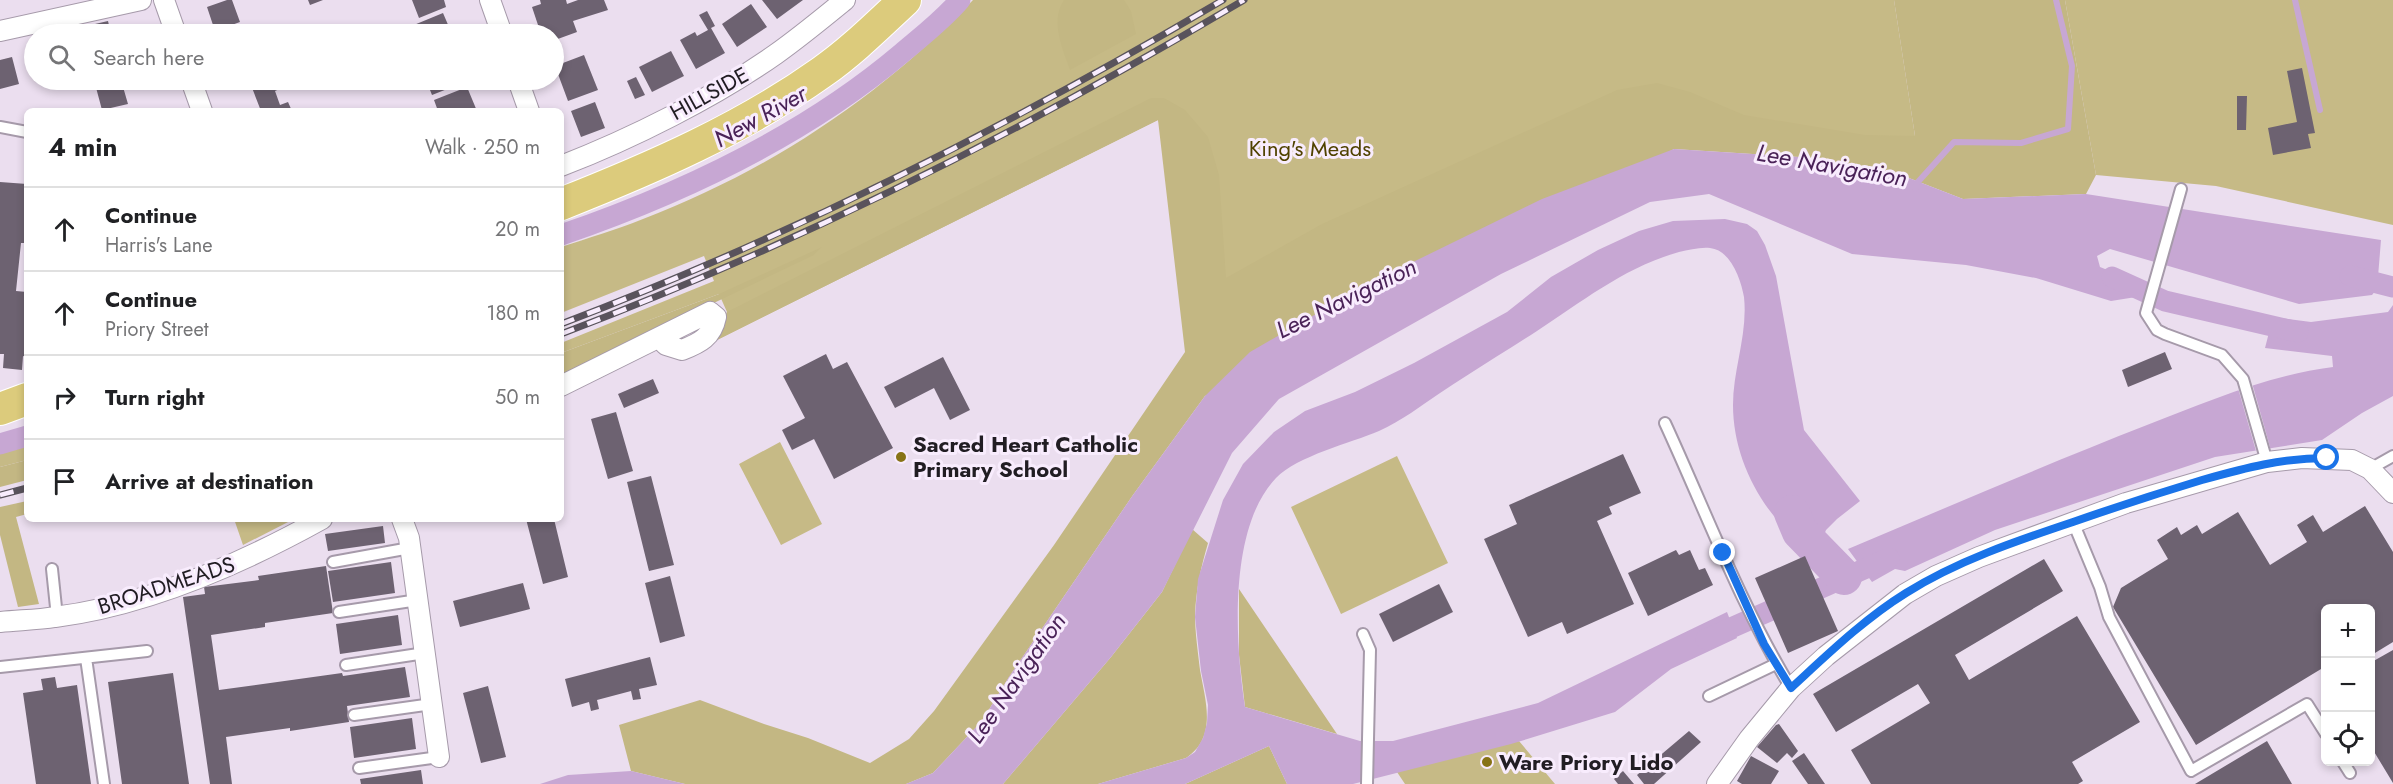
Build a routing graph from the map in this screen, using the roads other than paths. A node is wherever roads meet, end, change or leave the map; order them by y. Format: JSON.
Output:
{"nodes":[{"id":1,"x":141,"y":0,"type":"edge"},
{"id":2,"x":164,"y":0,"type":"edge"},
{"id":3,"x":490,"y":0,"type":"edge"},
{"id":4,"x":845,"y":0,"type":"edge"},
{"id":5,"x":905,"y":0,"type":"edge"},
{"id":6,"x":35,"y":24,"type":"edge"},
{"id":7,"x":172,"y":24,"type":"edge"},
{"id":8,"x":498,"y":24,"type":"edge"},
{"id":9,"x":24,"y":27,"type":"edge"},
{"id":10,"x":0,"y":32,"type":"edge"},
{"id":11,"x":195,"y":90,"type":"edge"},
{"id":12,"x":522,"y":90,"type":"edge"},
{"id":13,"x":201,"y":108,"type":"edge"},
{"id":14,"x":528,"y":108,"type":"edge"},
{"id":15,"x":0,"y":127,"type":"edge"},
{"id":16,"x":24,"y":131,"type":"edge"},
{"id":17,"x":564,"y":165,"type":"edge"},
{"id":18,"x":2181,"y":189,"type":"dead end"},
{"id":19,"x":564,"y":203,"type":"edge"},
{"id":20,"x":659,"y":338,"type":"dead end"},
{"id":21,"x":564,"y":385,"type":"edge"},
{"id":22,"x":24,"y":400,"type":"edge"},
{"id":23,"x":0,"y":409,"type":"edge"},
{"id":24,"x":1665,"y":423,"type":"dead end"},
{"id":25,"x":2393,"y":456,"type":"edge"},
{"id":26,"x":2267,"y":462,"type":"junction"},
{"id":27,"x":2370,"y":469,"type":"junction"},
{"id":28,"x":2393,"y":493,"type":"edge"},
{"id":29,"x":316,"y":522,"type":"edge"},
{"id":30,"x":403,"y":522,"type":"edge"},
{"id":31,"x":2073,"y":522,"type":"junction"},
{"id":32,"x":410,"y":548,"type":"junction"},
{"id":33,"x":333,"y":562,"type":"dead end"},
{"id":34,"x":52,"y":569,"type":"dead end"},
{"id":35,"x":418,"y":600,"type":"junction"},
{"id":36,"x":339,"y":612,"type":"dead end"},
{"id":37,"x":57,"y":617,"type":"junction"},
{"id":38,"x":0,"y":622,"type":"edge"},
{"id":39,"x":1363,"y":633,"type":"dead end"},
{"id":40,"x":147,"y":651,"type":"dead end"},
{"id":41,"x":425,"y":653,"type":"junction"},
{"id":42,"x":86,"y":658,"type":"junction"},
{"id":43,"x":1776,"y":664,"type":"junction"},
{"id":44,"x":346,"y":665,"type":"dead end"},
{"id":45,"x":0,"y":667,"type":"edge"},
{"id":46,"x":1791,"y":688,"type":"junction"},
{"id":47,"x":1709,"y":696,"type":"dead end"},
{"id":48,"x":432,"y":704,"type":"junction"},
{"id":49,"x":354,"y":715,"type":"dead end"},
{"id":50,"x":2321,"y":727,"type":"edge"},
{"id":51,"x":440,"y":757,"type":"joint"},
{"id":52,"x":2346,"y":766,"type":"edge"},
{"id":53,"x":359,"y":768,"type":"dead end"},
{"id":54,"x":2350,"y":773,"type":"dead end"},
{"id":55,"x":1368,"y":783,"type":"edge"},
{"id":56,"x":104,"y":784,"type":"edge"},
{"id":57,"x":1718,"y":784,"type":"edge"}],
"edges":[{"from":1,"to":6,"type":"street"},
{"from":2,"to":7,"type":"street"},
{"from":3,"to":8,"type":"street"},
{"from":4,"to":17,"type":"street","name":"HILLSIDE"},
{"from":5,"to":19,"type":"main road"},
{"from":9,"to":10,"type":"street"},
{"from":11,"to":13,"type":"street"},
{"from":12,"to":14,"type":"street"},
{"from":15,"to":16,"type":"lane"},
{"from":18,"to":26,"type":"lane"},
{"from":20,"to":21,"type":"street"},
{"from":22,"to":23,"type":"main road"},
{"from":24,"to":43,"type":"lane"},
{"from":25,"to":27,"type":"lane"},
{"from":26,"to":27,"type":"street"},
{"from":26,"to":31,"type":"street"},
{"from":27,"to":28,"type":"street"},
{"from":29,"to":37,"type":"street","name":"BROADMEADS"},
{"from":30,"to":32,"type":"street"},
{"from":31,"to":46,"type":"street"},
{"from":31,"to":50,"type":"lane"},
{"from":32,"to":33,"type":"lane"},
{"from":32,"to":35,"type":"street"},
{"from":34,"to":37,"type":"lane"},
{"from":35,"to":36,"type":"lane"},
{"from":35,"to":41,"type":"street"},
{"from":37,"to":38,"type":"street","name":"BROADMEADS"},
{"from":39,"to":55,"type":"lane"},
{"from":40,"to":42,"type":"lane"},
{"from":41,"to":44,"type":"lane"},
{"from":41,"to":48,"type":"street"},
{"from":42,"to":45,"type":"lane"},
{"from":42,"to":56,"type":"lane"},
{"from":43,"to":46,"type":"lane"},
{"from":43,"to":47,"type":"lane"},
{"from":46,"to":57,"type":"street"},
{"from":48,"to":49,"type":"lane"},
{"from":48,"to":51,"type":"street"},
{"from":51,"to":53,"type":"lane"},
{"from":52,"to":54,"type":"lane"}]}
